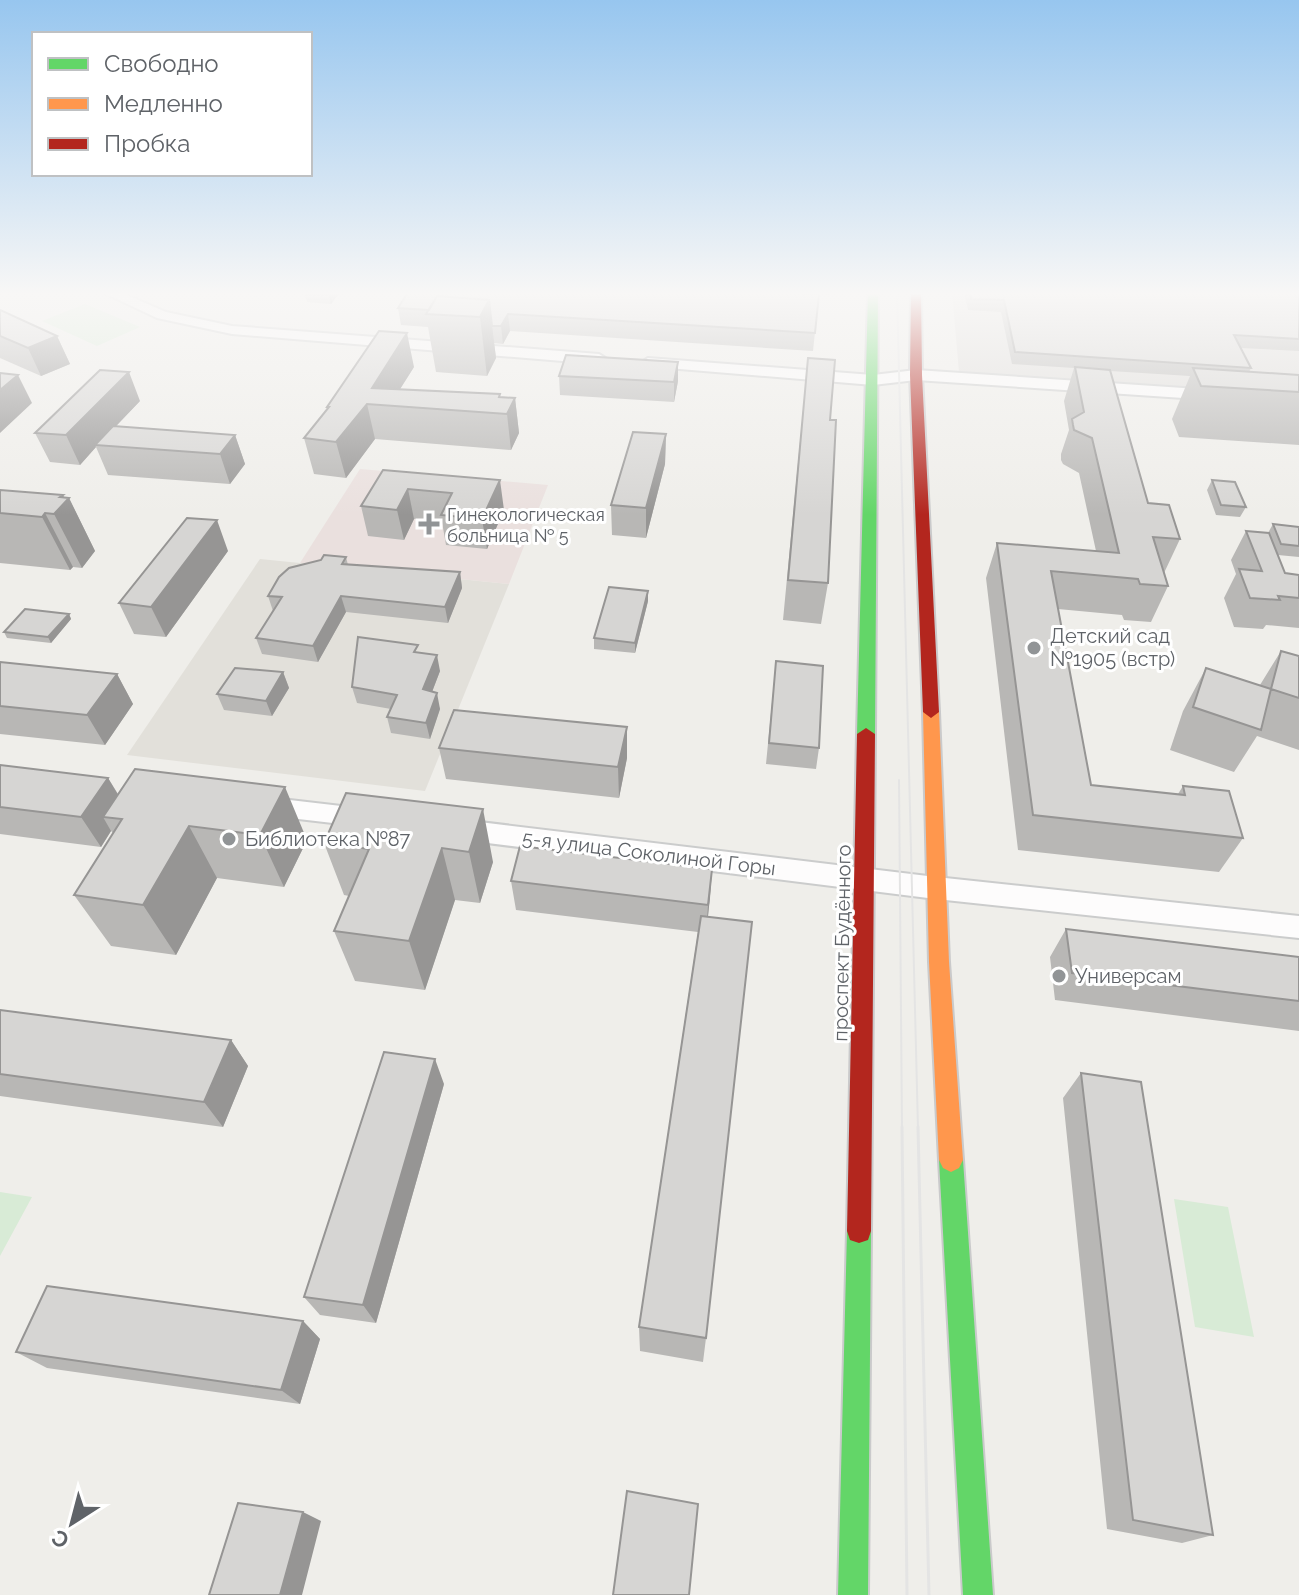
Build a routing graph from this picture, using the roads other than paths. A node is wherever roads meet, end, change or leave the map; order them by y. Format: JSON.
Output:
{"nodes":[{"id":1,"x":696,"y":366,"type":"edge"},
{"id":2,"x":873,"y":366,"type":"edge"},
{"id":3,"x":916,"y":366,"type":"edge"},
{"id":4,"x":916,"y":375,"type":"junction"},
{"id":5,"x":873,"y":380,"type":"junction"},
{"id":6,"x":1224,"y":396,"type":"edge"},
{"id":7,"x":239,"y":803,"type":"edge"},
{"id":8,"x":386,"y":820,"type":"edge"},
{"id":9,"x":432,"y":826,"type":"edge"},
{"id":10,"x":866,"y":879,"type":"junction"},
{"id":11,"x":936,"y":888,"type":"junction"},
{"id":12,"x":1299,"y":927,"type":"edge"},
{"id":13,"x":853,"y":1595,"type":"edge"},
{"id":14,"x":978,"y":1595,"type":"edge"}],
"edges":[{"from":1,"to":5,"type":"street"},
{"from":2,"to":5,"type":"main road","name":"проспект Будённого"},
{"from":3,"to":4,"type":"main road"},
{"from":4,"to":5,"type":"street"},
{"from":4,"to":6,"type":"street"},
{"from":4,"to":11,"type":"main road"},
{"from":5,"to":10,"type":"main road","name":"проспект Будённого"},
{"from":7,"to":8,"type":"street"},
{"from":9,"to":10,"type":"street","name":"5-я улица Соколиной Горы"},
{"from":10,"to":11,"type":"street","name":"5-я улица Соколиной Горы"},
{"from":10,"to":13,"type":"main road","name":"проспект Будённого"},
{"from":11,"to":12,"type":"street","name":"5-я улица Соколиной Горы"},
{"from":11,"to":14,"type":"main road"}]}
